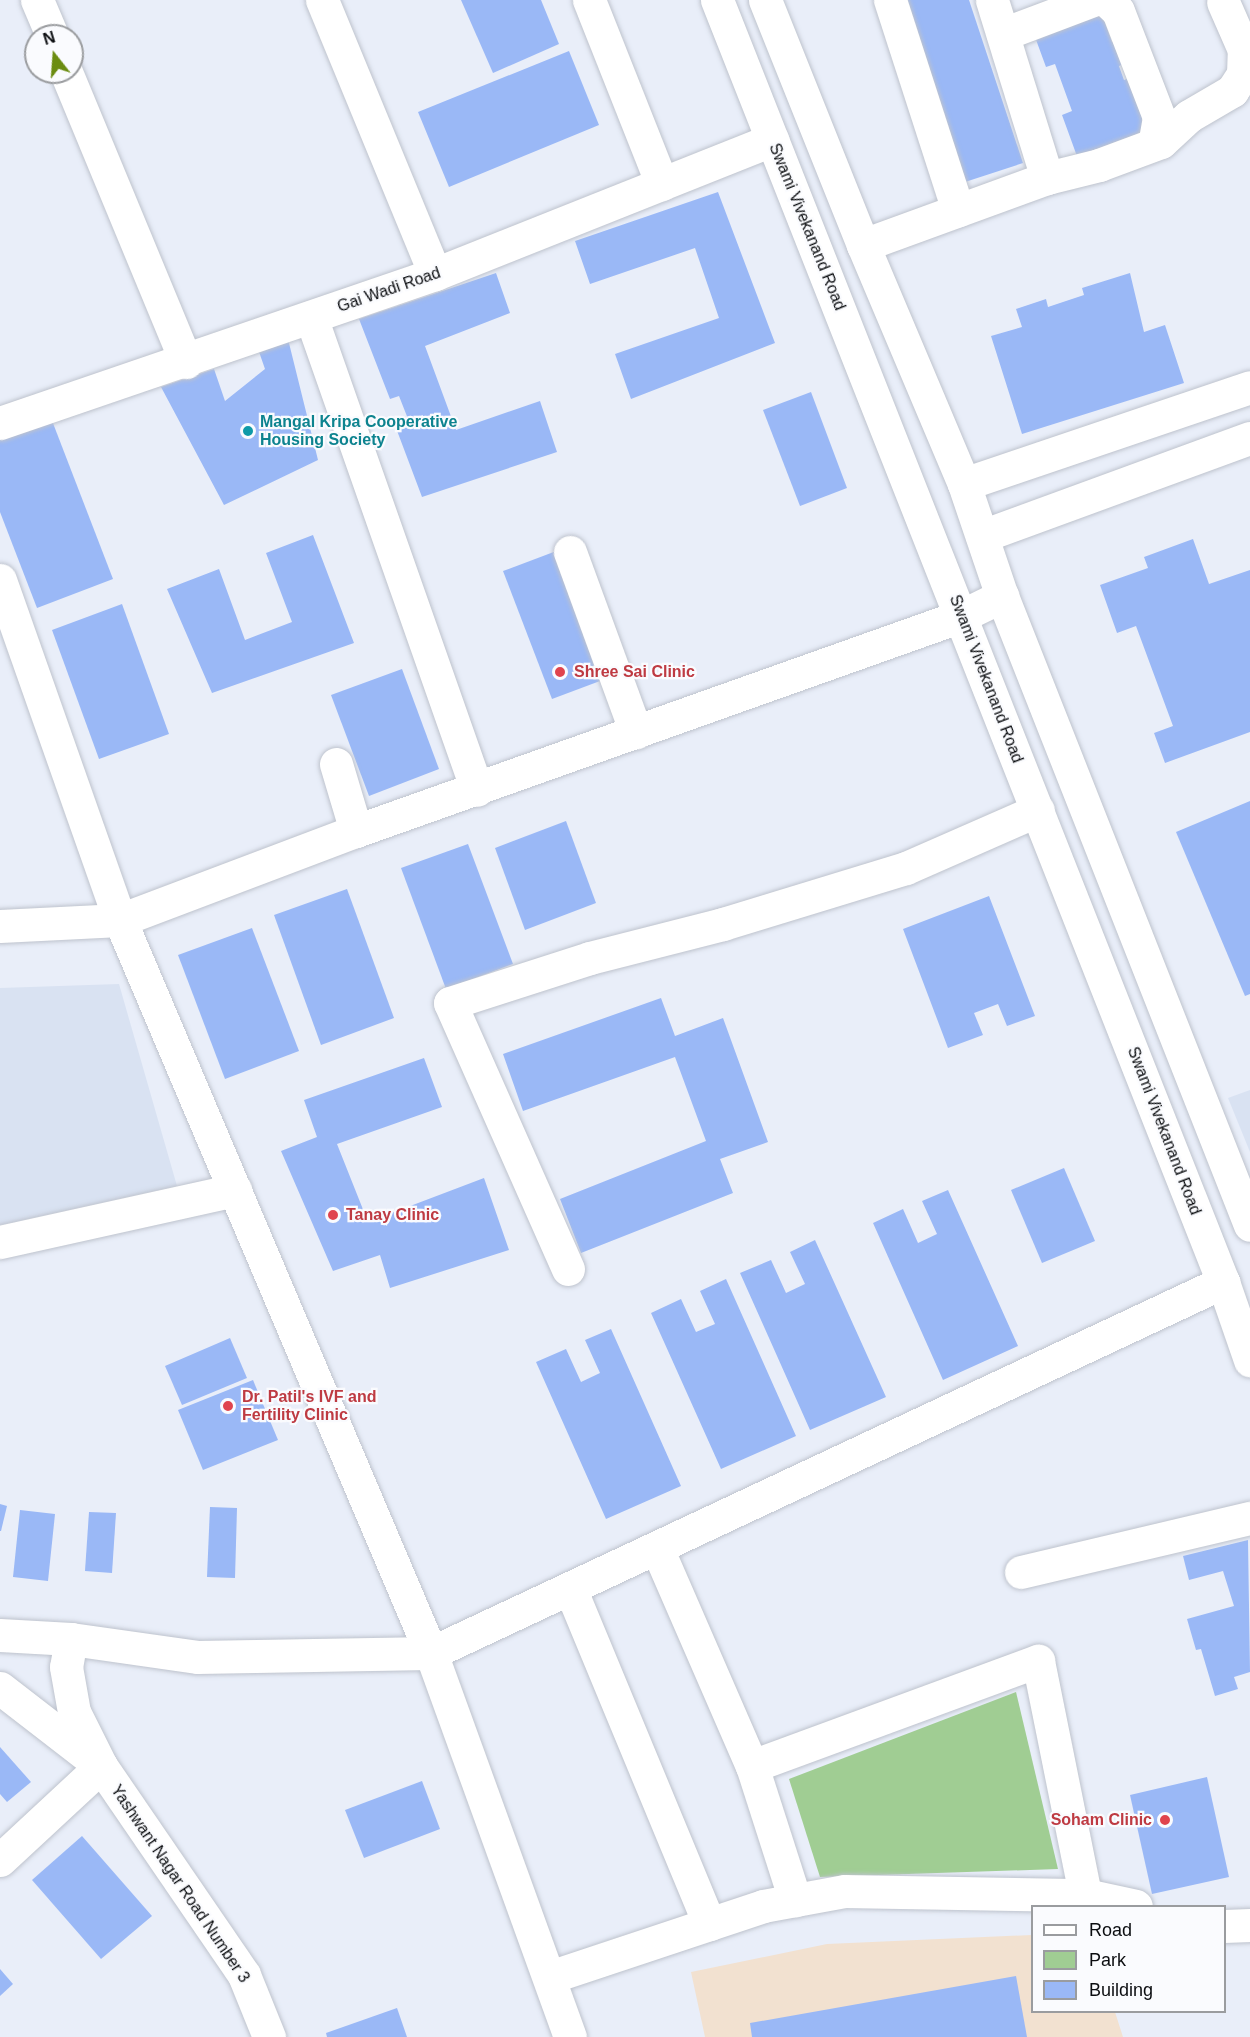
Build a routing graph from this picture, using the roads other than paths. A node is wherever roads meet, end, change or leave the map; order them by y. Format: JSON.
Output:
{"nodes":[{"id":1,"x":37,"y":0,"type":"edge"},
{"id":2,"x":322,"y":0,"type":"edge"},
{"id":3,"x":589,"y":0,"type":"edge"},
{"id":4,"x":717,"y":0,"type":"edge"},
{"id":5,"x":765,"y":0,"type":"edge"},
{"id":6,"x":890,"y":0,"type":"edge"},
{"id":7,"x":992,"y":0,"type":"edge"},
{"id":8,"x":1093,"y":0,"type":"edge"},
{"id":9,"x":1106,"y":0,"type":"edge"},
{"id":10,"x":1223,"y":2,"type":"dead end"},
{"id":11,"x":47,"y":24,"type":"edge"},
{"id":12,"x":1003,"y":34,"type":"junction"},
{"id":13,"x":71,"y":84,"type":"edge"},
{"id":14,"x":772,"y":140,"type":"junction"},
{"id":15,"x":1154,"y":144,"type":"junction"},
{"id":16,"x":1047,"y":178,"type":"junction"},
{"id":17,"x":662,"y":184,"type":"junction"},
{"id":18,"x":958,"y":210,"type":"junction"},
{"id":19,"x":862,"y":245,"type":"junction"},
{"id":20,"x":435,"y":274,"type":"junction"},
{"id":21,"x":311,"y":317,"type":"junction"},
{"id":22,"x":186,"y":362,"type":"junction"},
{"id":23,"x":1250,"y":387,"type":"edge"},
{"id":24,"x":0,"y":423,"type":"edge"},
{"id":25,"x":1250,"y":438,"type":"edge"},
{"id":26,"x":964,"y":484,"type":"junction"},
{"id":27,"x":982,"y":536,"type":"junction"},
{"id":28,"x":570,"y":552,"type":"dead end"},
{"id":29,"x":0,"y":580,"type":"edge"},
{"id":30,"x":1002,"y":596,"type":"junction"},
{"id":31,"x":961,"y":616,"type":"junction"},
{"id":32,"x":636,"y":732,"type":"junction"},
{"id":33,"x":336,"y":764,"type":"dead end"},
{"id":34,"x":477,"y":789,"type":"junction"},
{"id":35,"x":1038,"y":810,"type":"junction"},
{"id":36,"x":356,"y":831,"type":"junction"},
{"id":37,"x":120,"y":920,"type":"junction"},
{"id":38,"x":0,"y":926,"type":"edge"},
{"id":39,"x":235,"y":1190,"type":"junction"},
{"id":40,"x":1250,"y":1225,"type":"edge"},
{"id":41,"x":0,"y":1242,"type":"edge"},
{"id":42,"x":568,"y":1269,"type":"dead end"},
{"id":43,"x":1223,"y":1282,"type":"junction"},
{"id":44,"x":1250,"y":1360,"type":"edge"},
{"id":45,"x":1250,"y":1518,"type":"edge"},
{"id":46,"x":657,"y":1548,"type":"junction"},
{"id":47,"x":1021,"y":1572,"type":"dead end"},
{"id":48,"x":570,"y":1588,"type":"junction"},
{"id":49,"x":0,"y":1635,"type":"edge"},
{"id":50,"x":71,"y":1639,"type":"junction"},
{"id":51,"x":431,"y":1653,"type":"junction"},
{"id":52,"x":0,"y":1688,"type":"edge"},
{"id":53,"x":101,"y":1766,"type":"junction"},
{"id":54,"x":752,"y":1766,"type":"junction"},
{"id":55,"x":0,"y":1860,"type":"edge"},
{"id":56,"x":1085,"y":1895,"type":"junction"},
{"id":57,"x":795,"y":1900,"type":"junction"},
{"id":58,"x":1131,"y":1905,"type":"edge"},
{"id":59,"x":709,"y":1924,"type":"junction"},
{"id":60,"x":1250,"y":1925,"type":"edge"},
{"id":61,"x":1226,"y":1926,"type":"edge"},
{"id":62,"x":550,"y":1977,"type":"junction"},
{"id":63,"x":269,"y":2037,"type":"edge"},
{"id":64,"x":570,"y":2037,"type":"edge"}],
"edges":[{"from":1,"to":11,"type":"street"},
{"from":2,"to":20,"type":"street"},
{"from":3,"to":17,"type":"street"},
{"from":4,"to":14,"type":"street","name":"Swami Vivekanand Road"},
{"from":5,"to":19,"type":"street"},
{"from":6,"to":18,"type":"street"},
{"from":7,"to":12,"type":"street"},
{"from":8,"to":12,"type":"street"},
{"from":9,"to":15,"type":"street"},
{"from":10,"to":15,"type":"street"},
{"from":12,"to":16,"type":"street"},
{"from":13,"to":22,"type":"street"},
{"from":14,"to":17,"type":"street","name":"Gai Wadi Road"},
{"from":14,"to":31,"type":"street","name":"Swami Vivekanand Road"},
{"from":15,"to":16,"type":"street"},
{"from":16,"to":18,"type":"street"},
{"from":17,"to":20,"type":"street","name":"Gai Wadi Road"},
{"from":18,"to":19,"type":"street"},
{"from":19,"to":26,"type":"street"},
{"from":20,"to":21,"type":"street","name":"Gai Wadi Road"},
{"from":21,"to":22,"type":"street","name":"Gai Wadi Road"},
{"from":21,"to":34,"type":"street"},
{"from":22,"to":24,"type":"street","name":"Gai Wadi Road"},
{"from":23,"to":26,"type":"street"},
{"from":25,"to":27,"type":"street"},
{"from":26,"to":27,"type":"street"},
{"from":27,"to":30,"type":"street"},
{"from":28,"to":32,"type":"street"},
{"from":29,"to":37,"type":"street"},
{"from":30,"to":31,"type":"street"},
{"from":30,"to":40,"type":"street"},
{"from":31,"to":32,"type":"street"},
{"from":31,"to":35,"type":"street","name":"Swami Vivekanand Road"},
{"from":32,"to":34,"type":"street"},
{"from":33,"to":36,"type":"street"},
{"from":34,"to":36,"type":"street"},
{"from":35,"to":42,"type":"street"},
{"from":35,"to":43,"type":"street","name":"Swami Vivekanand Road"},
{"from":36,"to":37,"type":"street"},
{"from":37,"to":38,"type":"street"},
{"from":37,"to":39,"type":"street"},
{"from":39,"to":41,"type":"street"},
{"from":39,"to":51,"type":"street"},
{"from":43,"to":44,"type":"street","name":"Swami Vivekanand Road"},
{"from":43,"to":46,"type":"street"},
{"from":45,"to":47,"type":"street"},
{"from":46,"to":48,"type":"street"},
{"from":46,"to":54,"type":"street"},
{"from":48,"to":51,"type":"street"},
{"from":48,"to":59,"type":"street"},
{"from":49,"to":50,"type":"street"},
{"from":50,"to":51,"type":"street"},
{"from":50,"to":53,"type":"street"},
{"from":51,"to":62,"type":"street"},
{"from":52,"to":53,"type":"street"},
{"from":53,"to":55,"type":"street"},
{"from":53,"to":63,"type":"street","name":"Yashwant Nagar Road Number 3"},
{"from":54,"to":56,"type":"street"},
{"from":54,"to":57,"type":"street"},
{"from":56,"to":57,"type":"street"},
{"from":56,"to":58,"type":"street"},
{"from":57,"to":59,"type":"street"},
{"from":59,"to":62,"type":"street"},
{"from":60,"to":61,"type":"street"},
{"from":62,"to":64,"type":"street"}]}
